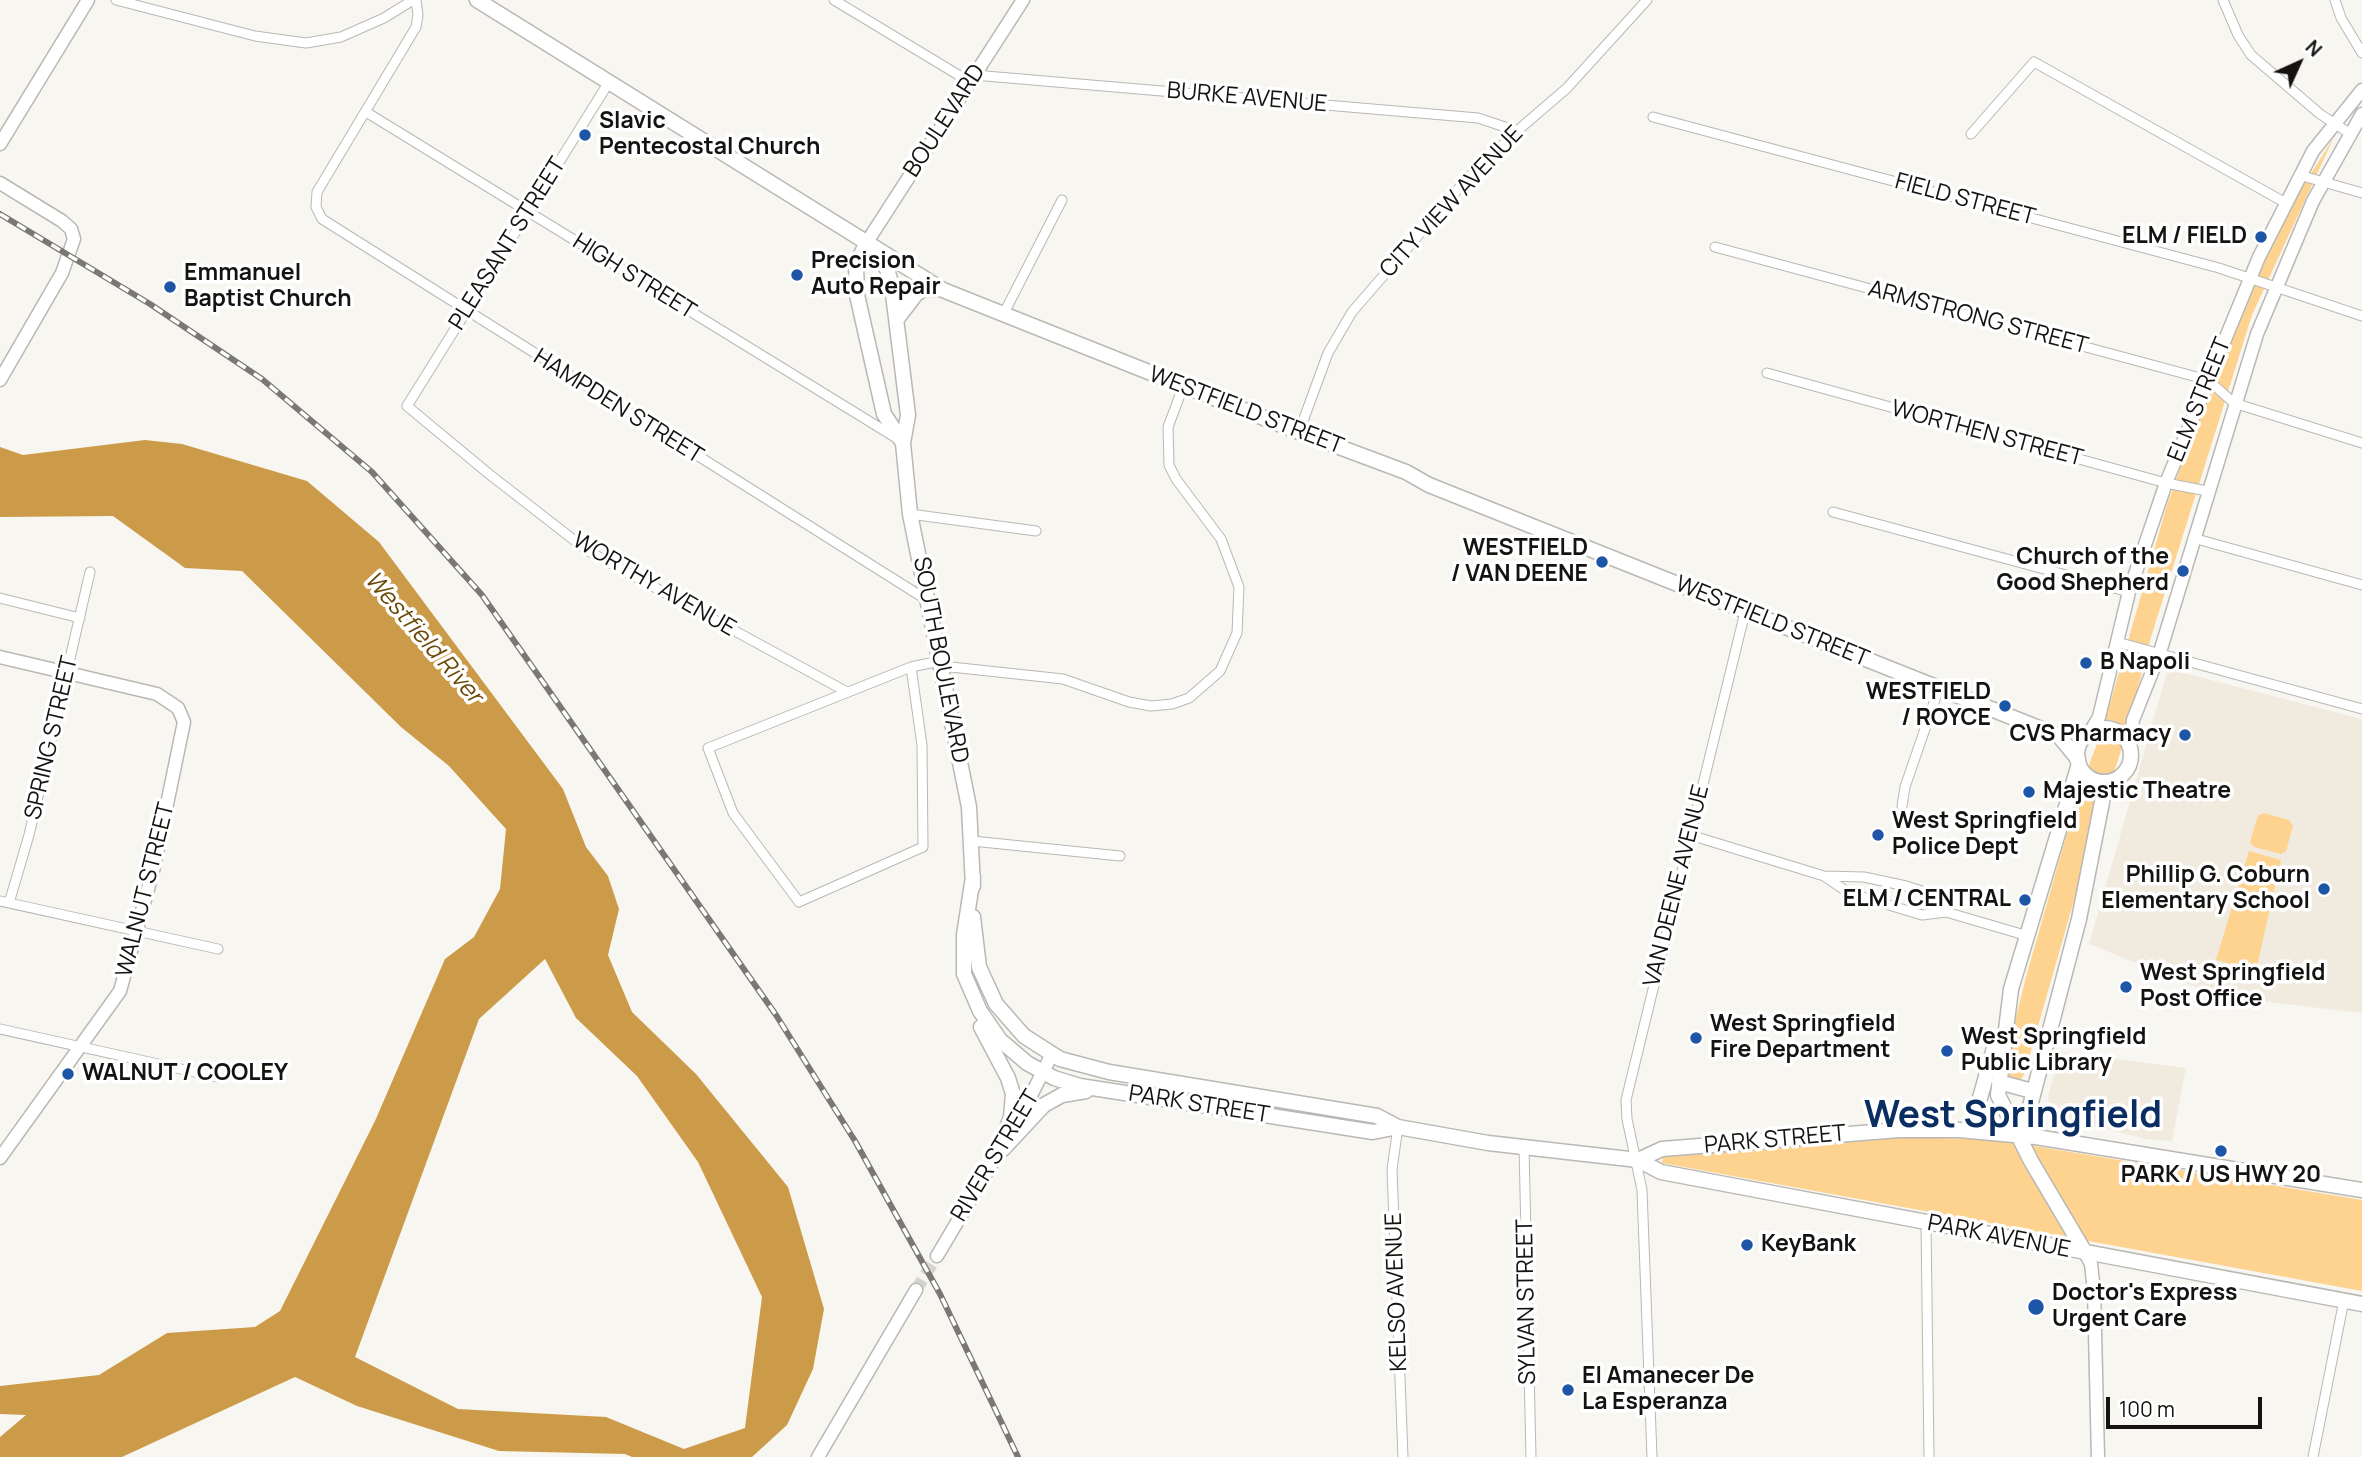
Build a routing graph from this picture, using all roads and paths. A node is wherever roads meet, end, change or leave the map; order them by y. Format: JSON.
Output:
{"nodes":[{"id":1,"x":88,"y":0,"type":"edge"},
{"id":2,"x":116,"y":0,"type":"edge"},
{"id":3,"x":414,"y":0,"type":"edge"},
{"id":4,"x":477,"y":0,"type":"edge"},
{"id":5,"x":834,"y":0,"type":"edge"},
{"id":6,"x":1023,"y":0,"type":"edge"},
{"id":7,"x":1647,"y":0,"type":"edge"},
{"id":8,"x":2223,"y":0,"type":"edge"},
{"id":9,"x":2335,"y":0,"type":"edge"},
{"id":10,"x":847,"y":4,"type":"edge"},
{"id":11,"x":2362,"y":53,"type":"edge"},
{"id":12,"x":972,"y":78,"type":"junction"},
{"id":13,"x":609,"y":82,"type":"junction"},
{"id":14,"x":2362,"y":90,"type":"edge"},
{"id":15,"x":366,"y":111,"type":"junction"},
{"id":16,"x":2362,"y":114,"type":"edge"},
{"id":17,"x":1653,"y":117,"type":"dead end"},
{"id":18,"x":2333,"y":123,"type":"junction"},
{"id":19,"x":1517,"y":131,"type":"junction"},
{"id":20,"x":2349,"y":133,"type":"junction"},
{"id":21,"x":1970,"y":134,"type":"dead end"},
{"id":22,"x":0,"y":144,"type":"edge"},
{"id":23,"x":2299,"y":174,"type":"junction"},
{"id":24,"x":2323,"y":181,"type":"junction"},
{"id":25,"x":0,"y":183,"type":"edge"},
{"id":26,"x":2362,"y":193,"type":"edge"},
{"id":27,"x":1062,"y":200,"type":"dead end"},
{"id":28,"x":2284,"y":202,"type":"junction"},
{"id":29,"x":528,"y":212,"type":"junction"},
{"id":30,"x":867,"y":242,"type":"junction"},
{"id":31,"x":1714,"y":247,"type":"dead end"},
{"id":32,"x":2251,"y":277,"type":"junction"},
{"id":33,"x":2276,"y":286,"type":"junction"},
{"id":34,"x":943,"y":290,"type":"junction"},
{"id":35,"x":466,"y":312,"type":"junction"},
{"id":36,"x":1003,"y":315,"type":"junction"},
{"id":37,"x":2362,"y":316,"type":"edge"},
{"id":38,"x":897,"y":319,"type":"junction"},
{"id":39,"x":1767,"y":373,"type":"dead end"},
{"id":40,"x":0,"y":380,"type":"edge"},
{"id":41,"x":2208,"y":380,"type":"junction"},
{"id":42,"x":1183,"y":387,"type":"junction"},
{"id":43,"x":2234,"y":404,"type":"junction"},
{"id":44,"x":407,"y":406,"type":"joint"},
{"id":45,"x":1298,"y":432,"type":"junction"},
{"id":46,"x":903,"y":443,"type":"junction"},
{"id":47,"x":2362,"y":443,"type":"edge"},
{"id":48,"x":2166,"y":483,"type":"junction"},
{"id":49,"x":2207,"y":491,"type":"junction"},
{"id":50,"x":1833,"y":512,"type":"dead end"},
{"id":51,"x":910,"y":514,"type":"junction"},
{"id":52,"x":1036,"y":531,"type":"dead end"},
{"id":53,"x":2193,"y":538,"type":"junction"},
{"id":54,"x":90,"y":572,"type":"dead end"},
{"id":55,"x":2362,"y":584,"type":"edge"},
{"id":56,"x":2129,"y":592,"type":"junction"},
{"id":57,"x":0,"y":598,"type":"edge"},
{"id":58,"x":927,"y":600,"type":"junction"},
{"id":59,"x":1745,"y":612,"type":"junction"},
{"id":60,"x":80,"y":618,"type":"junction"},
{"id":61,"x":2117,"y":642,"type":"junction"},
{"id":62,"x":2160,"y":652,"type":"junction"},
{"id":63,"x":0,"y":657,"type":"edge"},
{"id":64,"x":940,"y":661,"type":"junction"},
{"id":65,"x":911,"y":667,"type":"junction"},
{"id":66,"x":67,"y":673,"type":"junction"},
{"id":67,"x":1939,"y":688,"type":"junction"},
{"id":68,"x":847,"y":692,"type":"junction"},
{"id":69,"x":2362,"y":709,"type":"edge"},
{"id":70,"x":2087,"y":735,"type":"junction"},
{"id":71,"x":2059,"y":736,"type":"junction"},
{"id":72,"x":2130,"y":746,"type":"junction"},
{"id":73,"x":2078,"y":761,"type":"junction"},
{"id":74,"x":2114,"y":780,"type":"junction"},
{"id":75,"x":1902,"y":806,"type":"dead end"},
{"id":76,"x":1690,"y":835,"type":"junction"},
{"id":77,"x":972,"y":841,"type":"junction"},
{"id":78,"x":1121,"y":856,"type":"dead end"},
{"id":79,"x":1824,"y":876,"type":"junction"},
{"id":80,"x":973,"y":877,"type":"junction"},
{"id":81,"x":4,"y":902,"type":"edge"},
{"id":82,"x":1946,"y":912,"type":"junction"},
{"id":83,"x":138,"y":930,"type":"junction"},
{"id":84,"x":2028,"y":936,"type":"junction"},
{"id":85,"x":218,"y":949,"type":"dead end"},
{"id":86,"x":964,"y":974,"type":"junction"},
{"id":87,"x":2011,"y":989,"type":"junction"},
{"id":88,"x":0,"y":1029,"type":"edge"},
{"id":89,"x":81,"y":1047,"type":"junction"},
{"id":90,"x":1052,"y":1054,"type":"junction"},
{"id":91,"x":1044,"y":1073,"type":"junction"},
{"id":92,"x":216,"y":1077,"type":"dead end"},
{"id":93,"x":1999,"y":1083,"type":"junction"},
{"id":94,"x":2032,"y":1091,"type":"junction"},
{"id":95,"x":1113,"y":1092,"type":"junction"},
{"id":96,"x":1398,"y":1128,"type":"junction"},
{"id":97,"x":1971,"y":1130,"type":"junction"},
{"id":98,"x":2022,"y":1137,"type":"junction"},
{"id":99,"x":1524,"y":1147,"type":"junction"},
{"id":100,"x":1,"y":1155,"type":"edge"},
{"id":101,"x":997,"y":1155,"type":"junction"},
{"id":102,"x":1638,"y":1160,"type":"junction"},
{"id":103,"x":2362,"y":1190,"type":"edge"},
{"id":104,"x":1926,"y":1222,"type":"junction"},
{"id":105,"x":2086,"y":1254,"type":"junction"},
{"id":106,"x":937,"y":1256,"type":"tunnel mouth"},
{"id":107,"x":916,"y":1290,"type":"tunnel mouth"},
{"id":108,"x":2344,"y":1300,"type":"junction"},
{"id":109,"x":2362,"y":1304,"type":"edge"},
{"id":110,"x":818,"y":1457,"type":"edge"},
{"id":111,"x":1403,"y":1457,"type":"edge"},
{"id":112,"x":1531,"y":1457,"type":"edge"},
{"id":113,"x":1652,"y":1457,"type":"edge"},
{"id":114,"x":1929,"y":1457,"type":"edge"},
{"id":115,"x":2098,"y":1457,"type":"edge"},
{"id":116,"x":2313,"y":1457,"type":"edge"}],
"edges":[{"from":1,"to":22,"type":"main road"},
{"from":2,"to":3,"type":"street"},
{"from":3,"to":15,"type":"street"},
{"from":4,"to":13,"type":"main road","name":"WESTFIELD STREET"},
{"from":5,"to":10,"type":"street"},
{"from":6,"to":12,"type":"main road","name":"BOULEVARD"},
{"from":7,"to":19,"type":"street","name":"CITY VIEW AVENUE"},
{"from":8,"to":18,"type":"street"},
{"from":9,"to":11,"type":"street"},
{"from":10,"to":12,"type":"street"},
{"from":12,"to":19,"type":"street","name":"BURKE AVENUE"},
{"from":12,"to":30,"type":"main road","name":"BOULEVARD"},
{"from":13,"to":29,"type":"street","name":"PLEASANT STREET"},
{"from":13,"to":30,"type":"main road","name":"WESTFIELD STREET"},
{"from":14,"to":18,"type":"main road","name":"ELM STREET"},
{"from":15,"to":29,"type":"street","name":"HIGH STREET"},
{"from":15,"to":35,"type":"street","name":"HAMPDEN STREET"},
{"from":16,"to":20,"type":"main road","name":"ELM STREET"},
{"from":17,"to":32,"type":"street","name":"FIELD STREET"},
{"from":18,"to":20,"type":"street"},
{"from":18,"to":23,"type":"main road","name":"ELM STREET"},
{"from":19,"to":45,"type":"street","name":"CITY VIEW AVENUE"},
{"from":20,"to":24,"type":"main road","name":"ELM STREET"},
{"from":21,"to":28,"type":"street"},
{"from":23,"to":24,"type":"street"},
{"from":23,"to":28,"type":"main road","name":"ELM STREET"},
{"from":24,"to":26,"type":"street"},
{"from":24,"to":33,"type":"main road","name":"ELM STREET"},
{"from":25,"to":40,"type":"main road"},
{"from":27,"to":36,"type":"street"},
{"from":28,"to":32,"type":"main road","name":"ELM STREET"},
{"from":29,"to":35,"type":"street","name":"PLEASANT STREET"},
{"from":29,"to":46,"type":"street","name":"HIGH STREET"},
{"from":30,"to":34,"type":"main road","name":"WESTFIELD STREET"},
{"from":30,"to":38,"type":"main road","name":"SOUTH BOULEVARD"},
{"from":30,"to":46,"type":"main road","name":"SOUTH BOULEVARD"},
{"from":31,"to":41,"type":"street","name":"ARMSTRONG STREET"},
{"from":32,"to":33,"type":"street","name":"FIELD STREET"},
{"from":32,"to":41,"type":"main road","name":"ELM STREET"},
{"from":33,"to":37,"type":"street","name":"FIELD STREET"},
{"from":33,"to":43,"type":"main road","name":"ELM STREET"},
{"from":34,"to":36,"type":"main road","name":"WESTFIELD STREET"},
{"from":34,"to":38,"type":"main road"},
{"from":35,"to":44,"type":"street","name":"PLEASANT STREET"},
{"from":35,"to":58,"type":"street","name":"HAMPDEN STREET"},
{"from":36,"to":42,"type":"main road","name":"WESTFIELD STREET"},
{"from":38,"to":46,"type":"main road","name":"SOUTH BOULEVARD"},
{"from":39,"to":48,"type":"street","name":"WORTHEN STREET"},
{"from":41,"to":43,"type":"street","name":"ARMSTRONG STREET"},
{"from":41,"to":48,"type":"main road","name":"ELM STREET"},
{"from":42,"to":45,"type":"main road","name":"WESTFIELD STREET"},
{"from":42,"to":64,"type":"street"},
{"from":43,"to":47,"type":"street"},
{"from":43,"to":49,"type":"main road","name":"ELM STREET"},
{"from":44,"to":68,"type":"street","name":"WORTHY AVENUE"},
{"from":45,"to":59,"type":"main road","name":"WESTFIELD STREET"},
{"from":46,"to":51,"type":"main road","name":"SOUTH BOULEVARD"},
{"from":48,"to":49,"type":"street","name":"WORTHEN STREET"},
{"from":48,"to":56,"type":"main road","name":"ELM STREET"},
{"from":49,"to":53,"type":"main road","name":"ELM STREET"},
{"from":50,"to":56,"type":"street"},
{"from":51,"to":52,"type":"street"},
{"from":51,"to":58,"type":"main road","name":"SOUTH BOULEVARD"},
{"from":53,"to":55,"type":"street"},
{"from":53,"to":62,"type":"main road","name":"ELM STREET"},
{"from":54,"to":60,"type":"street","name":"SPRING STREET"},
{"from":56,"to":61,"type":"main road","name":"ELM STREET"},
{"from":57,"to":60,"type":"street"},
{"from":58,"to":64,"type":"main road","name":"SOUTH BOULEVARD"},
{"from":59,"to":67,"type":"main road","name":"WESTFIELD STREET"},
{"from":59,"to":76,"type":"street","name":"VAN DEENE AVENUE"},
{"from":60,"to":66,"type":"street","name":"SPRING STREET"},
{"from":61,"to":62,"type":"street"},
{"from":61,"to":70,"type":"main road","name":"ELM STREET"},
{"from":62,"to":69,"type":"street"},
{"from":62,"to":72,"type":"main road","name":"ELM STREET"},
{"from":63,"to":66,"type":"main road"},
{"from":64,"to":65,"type":"street"},
{"from":64,"to":77,"type":"main road","name":"SOUTH BOULEVARD"},
{"from":65,"to":68,"type":"street"},
{"from":65,"to":68,"type":"street"},
{"from":66,"to":81,"type":"street","name":"SPRING STREET"},
{"from":66,"to":83,"type":"main road","name":"WALNUT STREET"},
{"from":67,"to":71,"type":"main road","name":"WESTFIELD STREET"},
{"from":67,"to":75,"type":"street"},
{"from":70,"to":71,"type":"main road","name":"WESTFIELD STREET"},
{"from":70,"to":72,"type":"main road"},
{"from":70,"to":73,"type":"main road"},
{"from":71,"to":73,"type":"main road","name":"WESTFIELD STREET"},
{"from":72,"to":74,"type":"main road"},
{"from":73,"to":74,"type":"main road"},
{"from":73,"to":84,"type":"main road"},
{"from":74,"to":94,"type":"main road"},
{"from":76,"to":79,"type":"street"},
{"from":76,"to":102,"type":"street","name":"VAN DEENE AVENUE"},
{"from":77,"to":78,"type":"street"},
{"from":77,"to":80,"type":"main road","name":"SOUTH BOULEVARD"},
{"from":79,"to":82,"type":"street"},
{"from":79,"to":82,"type":"street"},
{"from":80,"to":86,"type":"main road","name":"SOUTH BOULEVARD"},
{"from":80,"to":90,"type":"main road","name":"SOUTH BOULEVARD"},
{"from":81,"to":83,"type":"street"},
{"from":82,"to":84,"type":"street"},
{"from":83,"to":85,"type":"street"},
{"from":83,"to":89,"type":"main road","name":"WALNUT STREET"},
{"from":84,"to":87,"type":"main road"},
{"from":86,"to":91,"type":"main road","name":"SOUTH BOULEVARD"},
{"from":86,"to":101,"type":"main road"},
{"from":87,"to":93,"type":"main road"},
{"from":87,"to":97,"type":"main road"},
{"from":88,"to":89,"type":"street"},
{"from":89,"to":92,"type":"street"},
{"from":89,"to":100,"type":"main road","name":"WALNUT STREET"},
{"from":90,"to":91,"type":"main road","name":"RIVER STREET"},
{"from":90,"to":96,"type":"main road","name":"PARK STREET"},
{"from":91,"to":95,"type":"main road","name":"PARK STREET"},
{"from":91,"to":101,"type":"main road","name":"RIVER STREET"},
{"from":93,"to":94,"type":"main road"},
{"from":93,"to":98,"type":"main road"},
{"from":94,"to":98,"type":"main road"},
{"from":95,"to":96,"type":"main road","name":"PARK STREET"},
{"from":95,"to":101,"type":"main road"},
{"from":96,"to":99,"type":"main road","name":"PARK STREET"},
{"from":96,"to":111,"type":"street","name":"KELSO AVENUE"},
{"from":97,"to":98,"type":"main road","name":"PARK STREET"},
{"from":97,"to":102,"type":"main road","name":"PARK STREET"},
{"from":98,"to":103,"type":"main road","name":"PARK STREET"},
{"from":98,"to":105,"type":"main road"},
{"from":99,"to":102,"type":"main road","name":"PARK STREET"},
{"from":99,"to":112,"type":"street","name":"SYLVAN STREET"},
{"from":101,"to":106,"type":"main road","name":"RIVER STREET"},
{"from":102,"to":104,"type":"main road","name":"PARK AVENUE"},
{"from":102,"to":113,"type":"street","name":"VAN DEENE AVENUE"},
{"from":104,"to":105,"type":"main road","name":"PARK AVENUE"},
{"from":104,"to":114,"type":"street"},
{"from":105,"to":108,"type":"main road","name":"PARK AVENUE"},
{"from":105,"to":115,"type":"main road"},
{"from":107,"to":110,"type":"main road"},
{"from":108,"to":109,"type":"main road","name":"PARK AVENUE"},
{"from":108,"to":116,"type":"street"}]}
